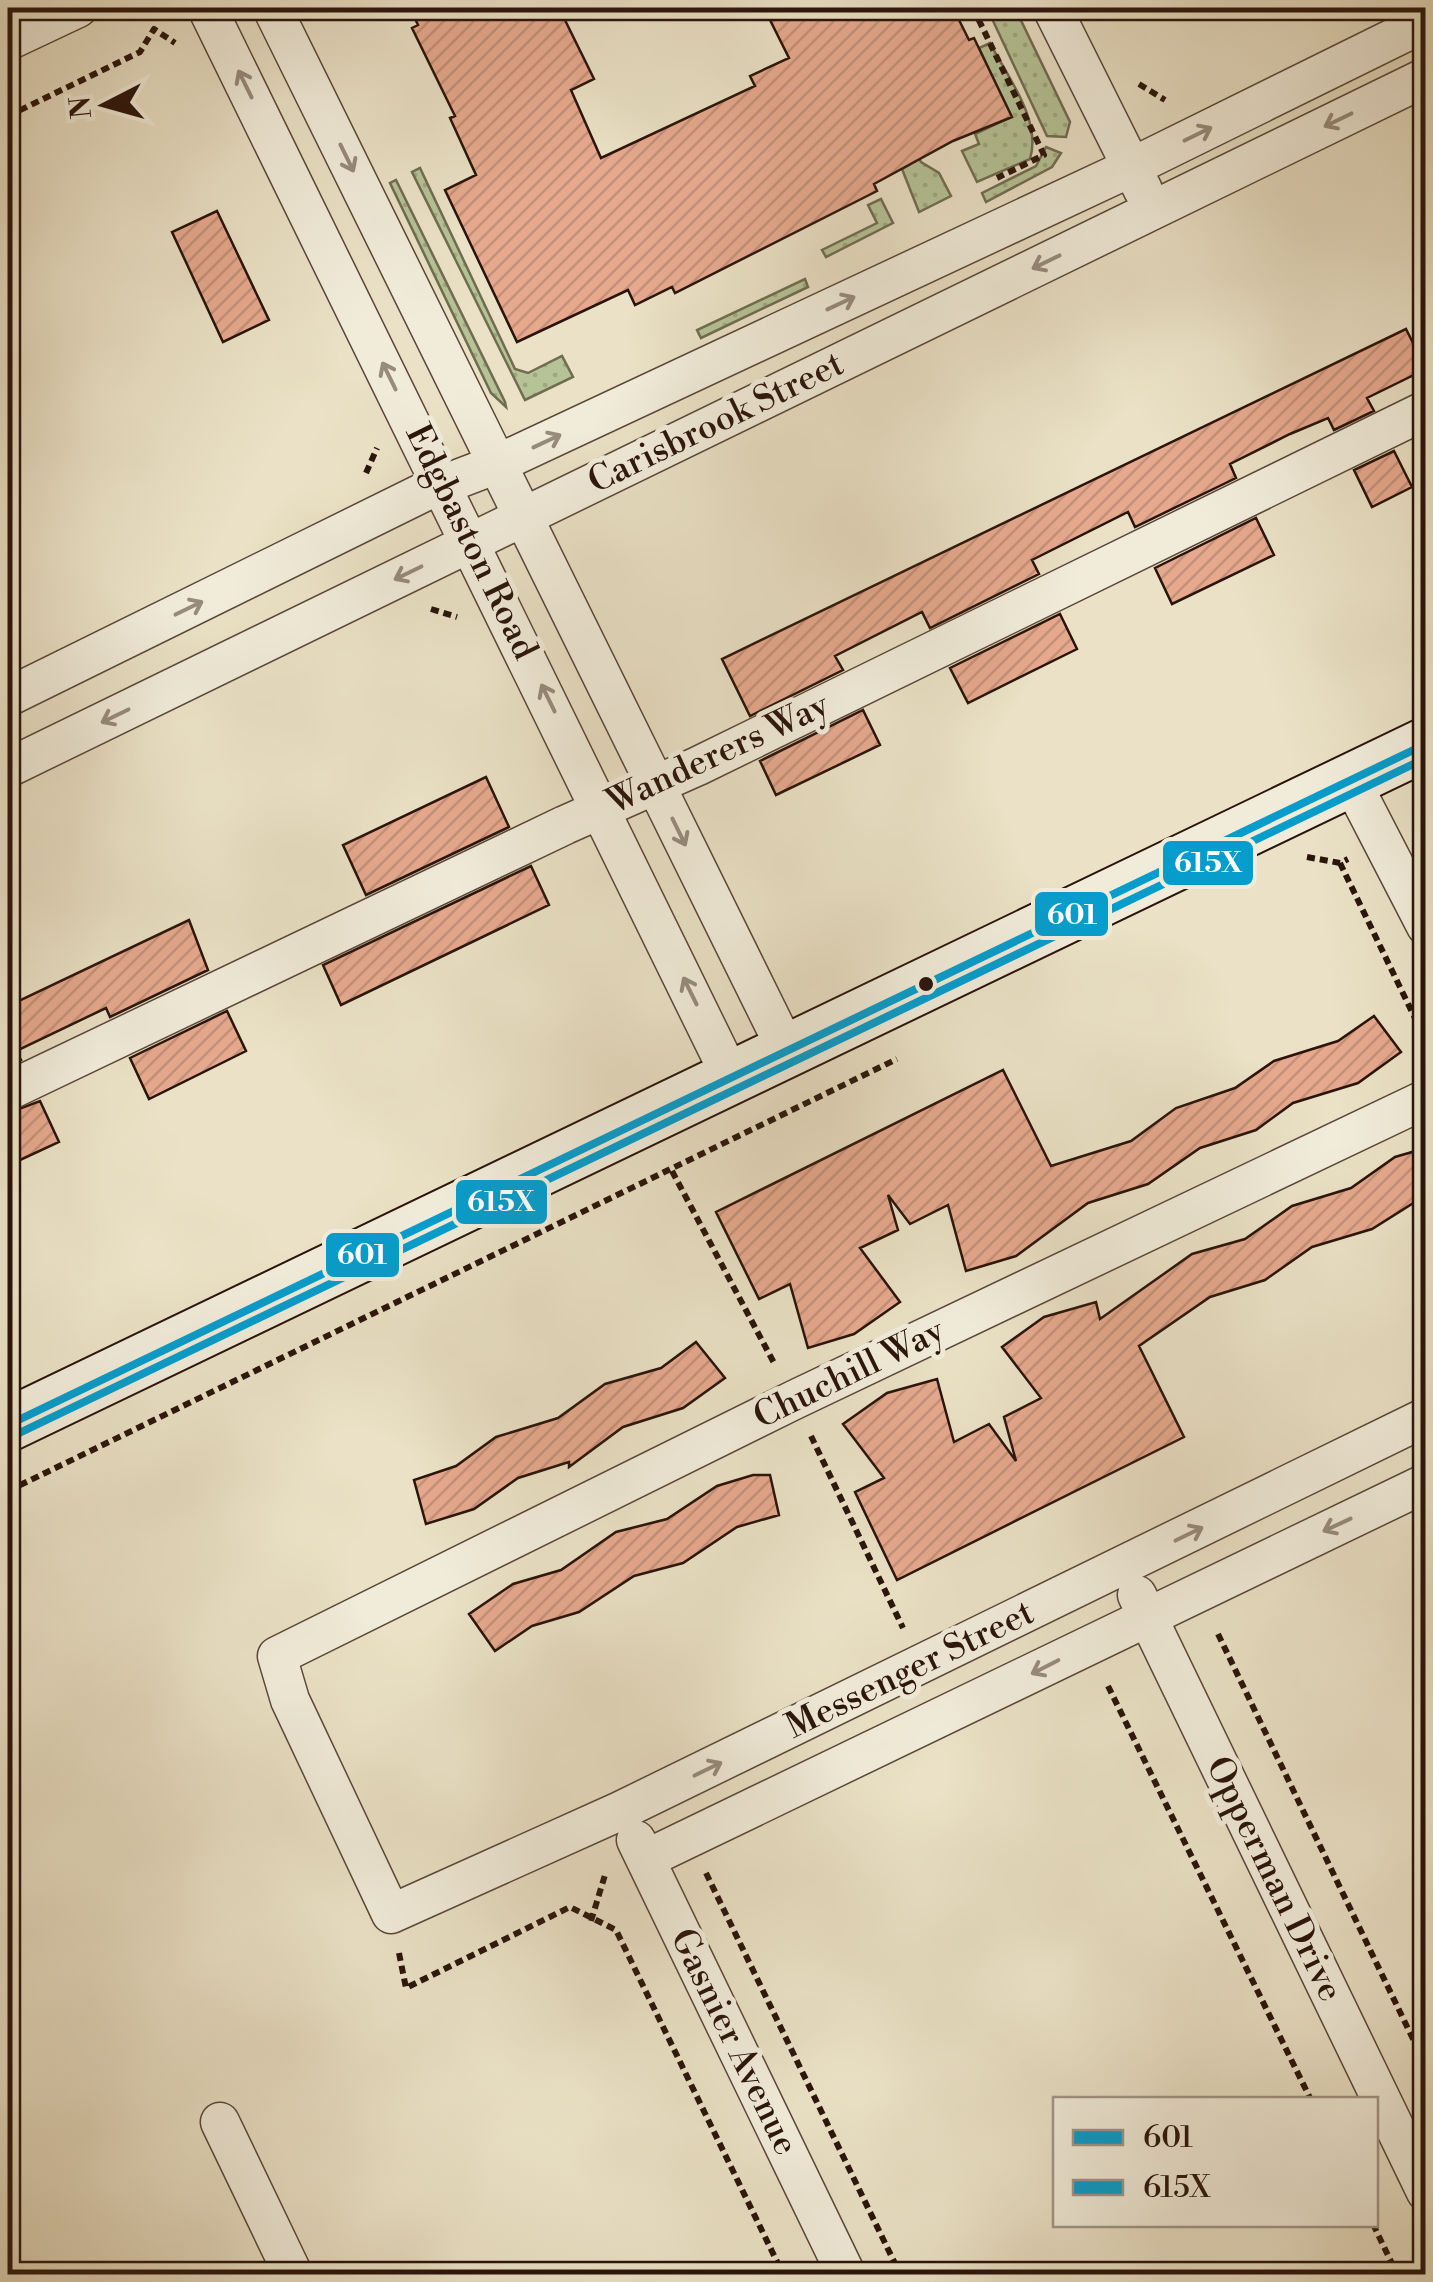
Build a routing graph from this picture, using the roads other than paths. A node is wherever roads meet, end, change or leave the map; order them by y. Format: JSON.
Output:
{"nodes":[{"id":1,"x":78,"y":8,"type":"edge"},
{"id":2,"x":206,"y":8,"type":"edge"},
{"id":3,"x":272,"y":8,"type":"edge"},
{"id":4,"x":1052,"y":8,"type":"edge"},
{"id":5,"x":1426,"y":22,"type":"edge"},
{"id":6,"x":8,"y":41,"type":"edge"},
{"id":7,"x":1426,"y":77,"type":"edge"},
{"id":8,"x":1132,"y":167,"type":"junction"},
{"id":9,"x":1153,"y":210,"type":"junction"},
{"id":10,"x":1426,"y":410,"type":"edge"},
{"id":11,"x":497,"y":464,"type":"junction"},
{"id":12,"x":441,"y":484,"type":"junction"},
{"id":13,"x":524,"y":516,"type":"junction"},
{"id":14,"x":471,"y":542,"type":"junction"},
{"id":15,"x":8,"y":697,"type":"edge"},
{"id":16,"x":1426,"y":744,"type":"edge"},
{"id":17,"x":8,"y":768,"type":"edge"},
{"id":18,"x":1352,"y":781,"type":"junction"},
{"id":19,"x":655,"y":784,"type":"junction"},
{"id":20,"x":603,"y":808,"type":"junction"},
{"id":21,"x":1426,"y":926,"type":"edge"},
{"id":22,"x":788,"y":1051,"type":"junction"},
{"id":23,"x":732,"y":1079,"type":"junction"},
{"id":24,"x":8,"y":1091,"type":"edge"},
{"id":25,"x":1426,"y":1099,"type":"edge"},
{"id":26,"x":1426,"y":1417,"type":"edge"},
{"id":27,"x":8,"y":1425,"type":"edge"},
{"id":28,"x":1426,"y":1483,"type":"edge"},
{"id":29,"x":1124,"y":1566,"type":"junction"},
{"id":30,"x":1147,"y":1616,"type":"junction"},
{"id":31,"x":620,"y":1811,"type":"junction"},
{"id":32,"x":646,"y":1859,"type":"junction"},
{"id":33,"x":391,"y":1914,"type":"joint"},
{"id":34,"x":220,"y":2122,"type":"dead end"},
{"id":35,"x":1426,"y":2192,"type":"edge"},
{"id":36,"x":293,"y":2274,"type":"edge"},
{"id":37,"x":846,"y":2274,"type":"edge"}],
"edges":[{"from":1,"to":6,"type":"street"},
{"from":12,"to":2,"type":"street","name":"Edgbaston Road","one_way":true},
{"from":3,"to":11,"type":"street","name":"Edgbaston Road","one_way":true},
{"from":4,"to":8,"type":"street"},
{"from":8,"to":5,"type":"street","name":"Carisbrook Street","one_way":true},
{"from":7,"to":9,"type":"street","name":"Carisbrook Street","one_way":true},
{"from":8,"to":9,"type":"street"},
{"from":11,"to":8,"type":"street","name":"Carisbrook Street","one_way":true},
{"from":9,"to":13,"type":"street","name":"Carisbrook Street","one_way":true},
{"from":10,"to":19,"type":"street","name":"Wanderers Way"},
{"from":11,"to":12,"type":"street","name":"Carisbrook Street"},
{"from":11,"to":13,"type":"street","name":"Edgbaston Road"},
{"from":12,"to":14,"type":"street","name":"Edgbaston Road"},
{"from":15,"to":12,"type":"street","name":"Carisbrook Street","one_way":true},
{"from":13,"to":14,"type":"street","name":"Carisbrook Street"},
{"from":13,"to":19,"type":"street","name":"Edgbaston Road"},
{"from":14,"to":17,"type":"street","name":"Carisbrook Street","one_way":true},
{"from":20,"to":14,"type":"street","name":"Edgbaston Road","one_way":true},
{"from":16,"to":18,"type":"main road"},
{"from":18,"to":21,"type":"street"},
{"from":18,"to":22,"type":"main road"},
{"from":19,"to":20,"type":"street","name":"Wanderers Way"},
{"from":19,"to":22,"type":"street","name":"Edgbaston Road","one_way":true},
{"from":23,"to":20,"type":"street","name":"Edgbaston Road","one_way":true},
{"from":20,"to":24,"type":"street","name":"Wanderers Way"},
{"from":22,"to":23,"type":"main road"},
{"from":23,"to":27,"type":"main road"},
{"from":25,"to":33,"type":"street","name":"Chuchill Way"},
{"from":29,"to":26,"type":"street","name":"Messenger Street","one_way":true},
{"from":28,"to":30,"type":"street","name":"Messenger Street","one_way":true},
{"from":29,"to":30,"type":"street","name":"Opperman Drive"},
{"from":31,"to":29,"type":"street","name":"Messenger Street","one_way":true},
{"from":30,"to":32,"type":"street","name":"Messenger Street","one_way":true},
{"from":30,"to":35,"type":"street","name":"Opperman Drive"},
{"from":31,"to":32,"type":"street","name":"Gasnier Avenue"},
{"from":31,"to":33,"type":"street","name":"Messenger Street"},
{"from":32,"to":37,"type":"street","name":"Gasnier Avenue"},
{"from":34,"to":36,"type":"street"}]}
